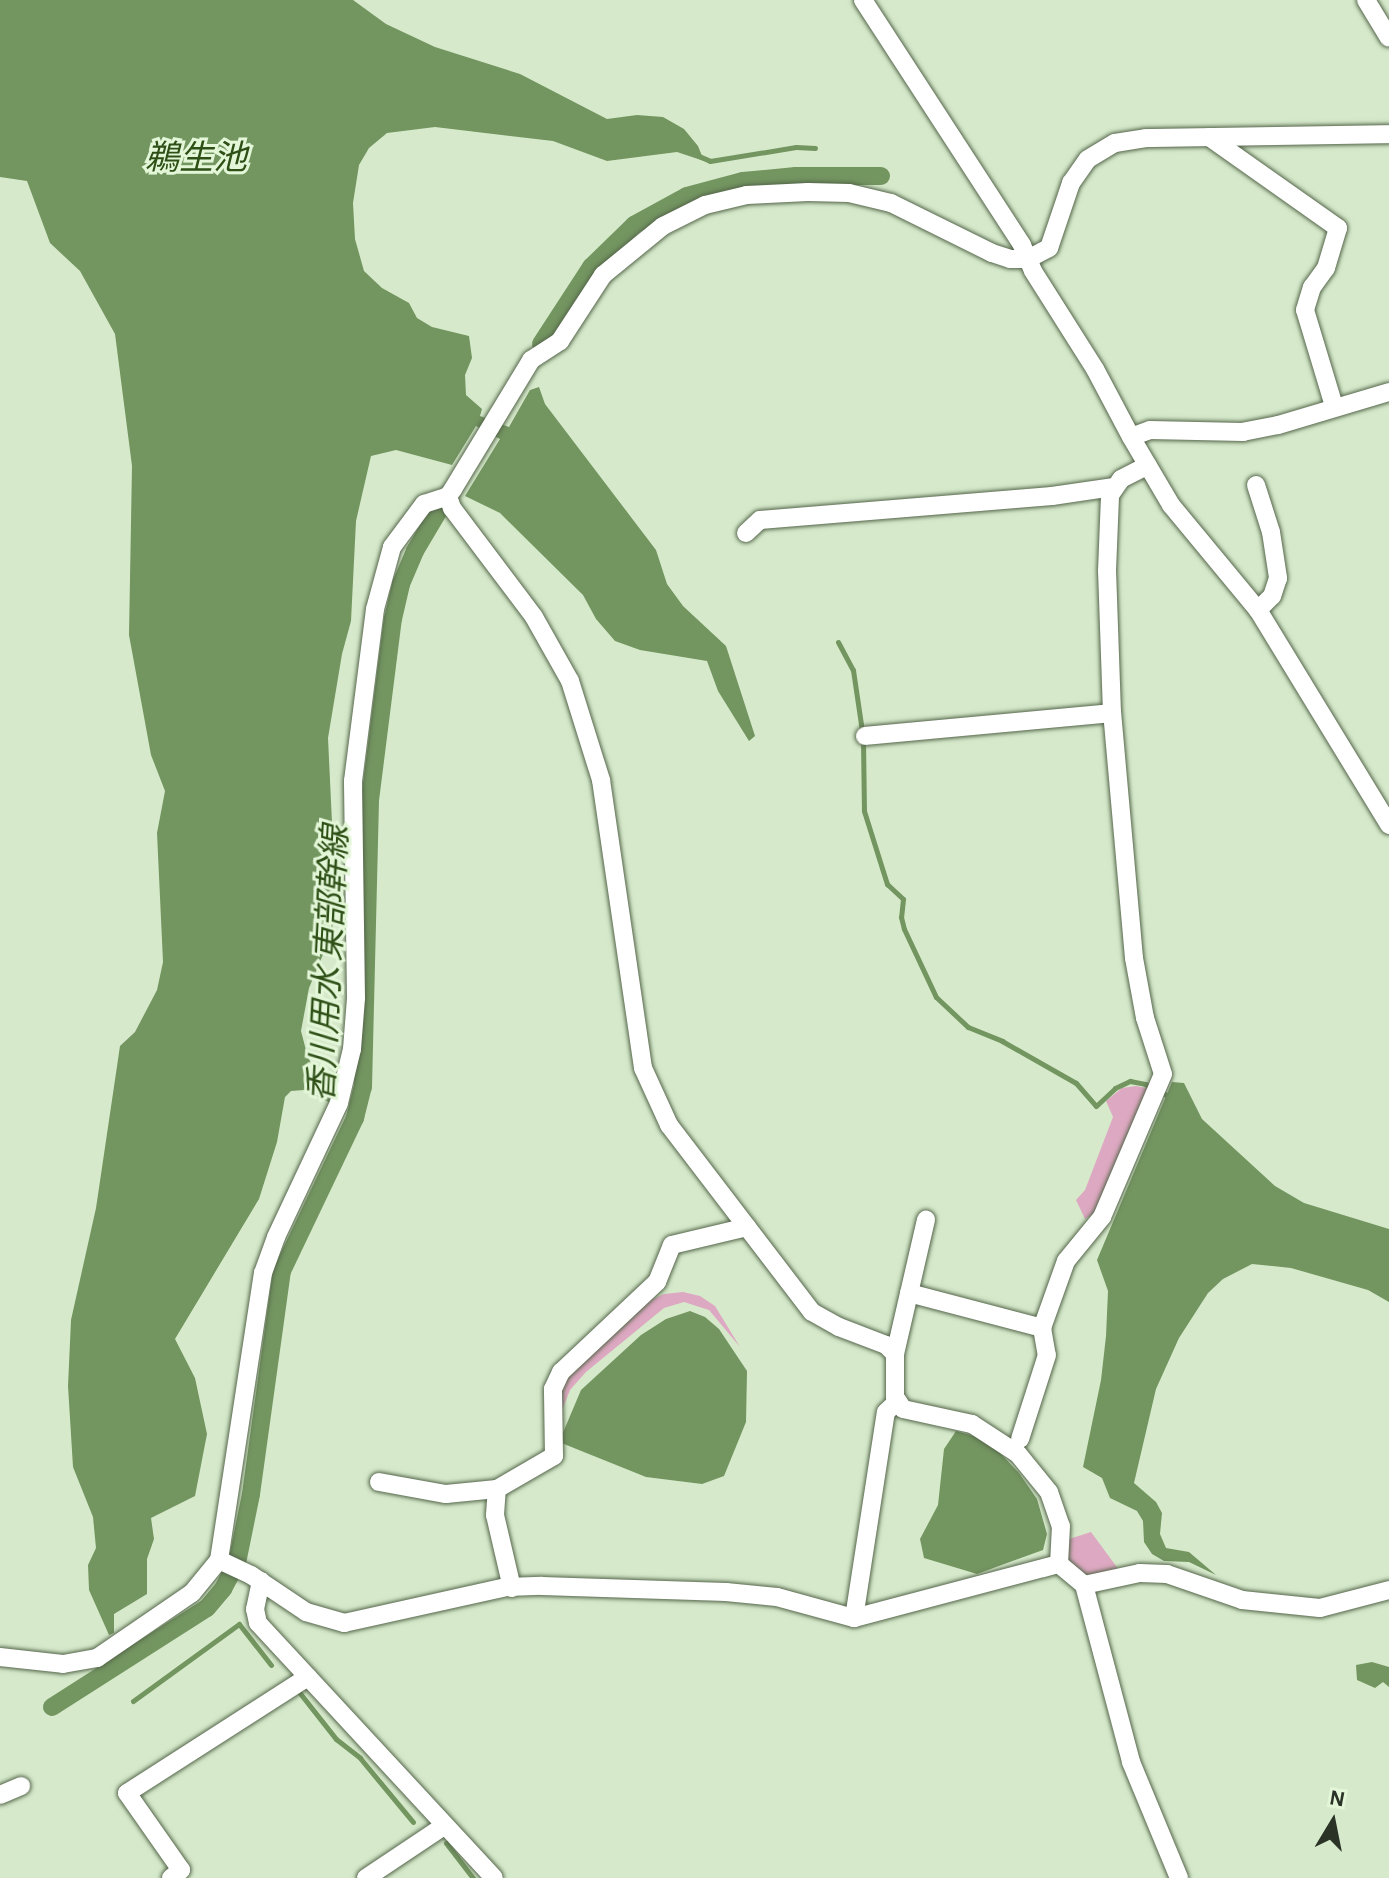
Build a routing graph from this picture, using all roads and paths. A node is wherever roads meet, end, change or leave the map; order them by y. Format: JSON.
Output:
{"nodes":[{"id":1,"x":863,"y":0,"type":"edge"},
{"id":2,"x":1366,"y":0,"type":"edge"},
{"id":3,"x":1389,"y":38,"type":"edge"},
{"id":4,"x":1389,"y":134,"type":"edge"},
{"id":5,"x":1209,"y":137,"type":"junction"},
{"id":6,"x":1028,"y":259,"type":"junction"},
{"id":7,"x":1389,"y":392,"type":"edge"},
{"id":8,"x":1334,"y":406,"type":"junction"},
{"id":9,"x":1131,"y":437,"type":"junction"},
{"id":10,"x":1148,"y":465,"type":"junction"},
{"id":11,"x":1256,"y":485,"type":"dead end"},
{"id":12,"x":1114,"y":487,"type":"junction"},
{"id":13,"x":450,"y":492,"type":"junction"},
{"id":14,"x":746,"y":533,"type":"dead end"},
{"id":15,"x":1258,"y":610,"type":"junction"},
{"id":16,"x":1112,"y":713,"type":"junction"},
{"id":17,"x":865,"y":736,"type":"dead end"},
{"id":18,"x":1389,"y":825,"type":"edge"},
{"id":19,"x":926,"y":1220,"type":"dead end"},
{"id":20,"x":747,"y":1227,"type":"junction"},
{"id":21,"x":909,"y":1293,"type":"junction"},
{"id":22,"x":1042,"y":1328,"type":"junction"},
{"id":23,"x":895,"y":1354,"type":"junction"},
{"id":24,"x":898,"y":1401,"type":"junction"},
{"id":25,"x":952,"y":1420,"type":"junction"},
{"id":26,"x":1020,"y":1439,"type":"junction"},
{"id":27,"x":379,"y":1482,"type":"dead end"},
{"id":28,"x":497,"y":1489,"type":"junction"},
{"id":29,"x":1049,"y":1492,"type":"junction"},
{"id":30,"x":219,"y":1560,"type":"junction"},
{"id":31,"x":1059,"y":1564,"type":"junction"},
{"id":32,"x":261,"y":1581,"type":"junction"},
{"id":33,"x":1084,"y":1585,"type":"junction"},
{"id":34,"x":512,"y":1588,"type":"junction"},
{"id":35,"x":1389,"y":1590,"type":"edge"},
{"id":36,"x":854,"y":1618,"type":"junction"},
{"id":37,"x":0,"y":1657,"type":"edge"},
{"id":38,"x":308,"y":1677,"type":"junction"},
{"id":39,"x":21,"y":1786,"type":"dead end"},
{"id":40,"x":0,"y":1795,"type":"edge"},
{"id":41,"x":444,"y":1826,"type":"junction"},
{"id":42,"x":171,"y":1878,"type":"edge"},
{"id":43,"x":366,"y":1878,"type":"edge"},
{"id":44,"x":494,"y":1878,"type":"edge"},
{"id":45,"x":1179,"y":1878,"type":"edge"}],
"edges":[{"from":1,"to":6,"type":"street"},
{"from":2,"to":3,"type":"street"},
{"from":4,"to":5,"type":"street"},
{"from":5,"to":6,"type":"street"},
{"from":5,"to":8,"type":"street"},
{"from":6,"to":9,"type":"street"},
{"from":6,"to":13,"type":"street"},
{"from":7,"to":8,"type":"street"},
{"from":8,"to":9,"type":"street"},
{"from":9,"to":10,"type":"street"},
{"from":10,"to":12,"type":"street"},
{"from":10,"to":15,"type":"street"},
{"from":11,"to":15,"type":"street"},
{"from":12,"to":14,"type":"street"},
{"from":12,"to":16,"type":"street"},
{"from":13,"to":20,"type":"street"},
{"from":13,"to":30,"type":"street"},
{"from":15,"to":18,"type":"street"},
{"from":16,"to":17,"type":"street"},
{"from":16,"to":22,"type":"street"},
{"from":19,"to":21,"type":"street"},
{"from":20,"to":23,"type":"street"},
{"from":20,"to":28,"type":"street"},
{"from":21,"to":22,"type":"street"},
{"from":21,"to":23,"type":"street"},
{"from":22,"to":26,"type":"street"},
{"from":23,"to":24,"type":"street"},
{"from":24,"to":25,"type":"street"},
{"from":24,"to":36,"type":"street"},
{"from":25,"to":26,"type":"street"},
{"from":25,"to":29,"type":"street"},
{"from":26,"to":29,"type":"street"},
{"from":27,"to":28,"type":"street"},
{"from":28,"to":34,"type":"street"},
{"from":29,"to":31,"type":"street"},
{"from":30,"to":32,"type":"street"},
{"from":30,"to":37,"type":"street"},
{"from":31,"to":33,"type":"street"},
{"from":31,"to":36,"type":"street"},
{"from":32,"to":34,"type":"street"},
{"from":32,"to":38,"type":"street"},
{"from":33,"to":35,"type":"street"},
{"from":33,"to":45,"type":"street"},
{"from":34,"to":36,"type":"street"},
{"from":38,"to":41,"type":"street"},
{"from":38,"to":42,"type":"street"},
{"from":39,"to":40,"type":"street"},
{"from":41,"to":43,"type":"street"},
{"from":41,"to":44,"type":"street"}]}
